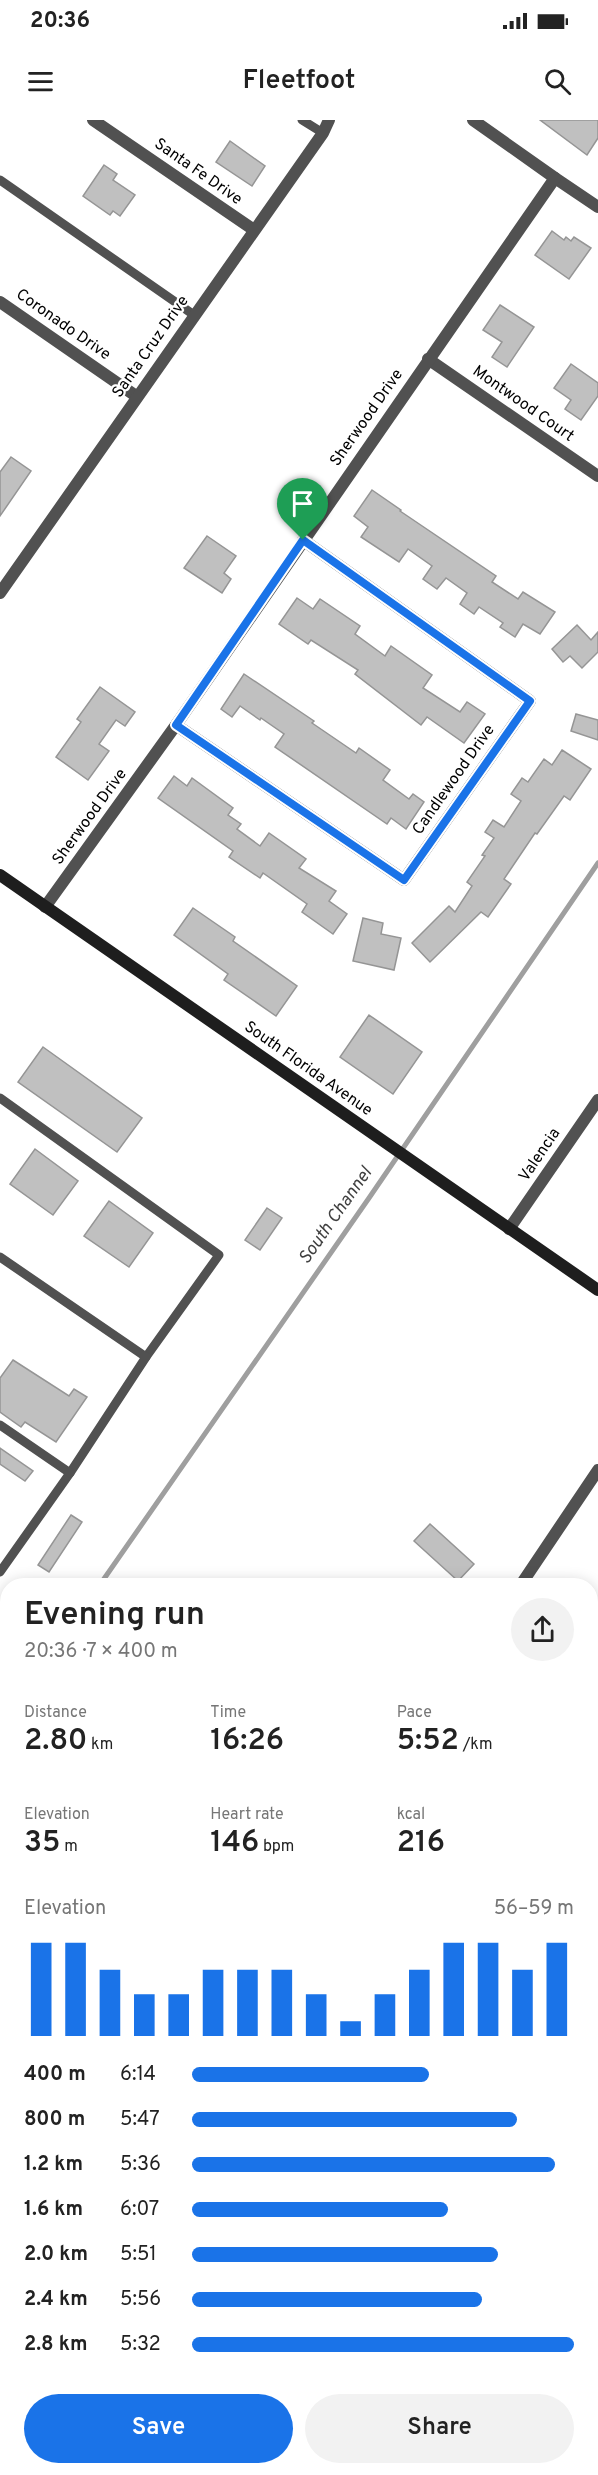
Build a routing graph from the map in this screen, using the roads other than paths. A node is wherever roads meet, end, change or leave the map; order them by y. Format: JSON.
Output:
{"nodes":[{"id":1,"x":93,"y":120,"type":"edge"},
{"id":2,"x":302,"y":120,"type":"edge"},
{"id":3,"x":329,"y":120,"type":"edge"},
{"id":4,"x":473,"y":120,"type":"edge"},
{"id":5,"x":323,"y":133,"type":"junction"},
{"id":6,"x":555,"y":178,"type":"junction"},
{"id":7,"x":0,"y":180,"type":"edge"},
{"id":8,"x":598,"y":207,"type":"edge"},
{"id":9,"x":254,"y":230,"type":"junction"},
{"id":10,"x":0,"y":302,"type":"edge"},
{"id":11,"x":194,"y":315,"type":"junction"},
{"id":12,"x":428,"y":359,"type":"junction"},
{"id":13,"x":136,"y":396,"type":"junction"},
{"id":14,"x":598,"y":476,"type":"edge"},
{"id":15,"x":303,"y":540,"type":"junction"},
{"id":16,"x":0,"y":593,"type":"edge"},
{"id":17,"x":176,"y":725,"type":"junction"},
{"id":18,"x":0,"y":875,"type":"edge"},
{"id":19,"x":45,"y":907,"type":"junction"},
{"id":20,"x":0,"y":1098,"type":"edge"},
{"id":21,"x":598,"y":1100,"type":"edge"},
{"id":22,"x":509,"y":1229,"type":"junction"},
{"id":23,"x":0,"y":1257,"type":"edge"},
{"id":24,"x":598,"y":1290,"type":"edge"},
{"id":25,"x":146,"y":1357,"type":"junction"},
{"id":26,"x":0,"y":1425,"type":"edge"},
{"id":27,"x":598,"y":1470,"type":"edge"},
{"id":28,"x":70,"y":1473,"type":"junction"},
{"id":29,"x":1,"y":1569,"type":"edge"},
{"id":30,"x":525,"y":1578,"type":"edge"}],
"edges":[{"from":1,"to":9,"type":"street","name":"Santa Fe Drive"},
{"from":2,"to":5,"type":"lane"},
{"from":3,"to":5,"type":"street","name":"Santa Cruz Drive"},
{"from":4,"to":6,"type":"street"},
{"from":5,"to":9,"type":"street","name":"Santa Cruz Drive"},
{"from":6,"to":8,"type":"street"},
{"from":6,"to":12,"type":"street","name":"Sherwood Drive"},
{"from":7,"to":11,"type":"lane"},
{"from":9,"to":11,"type":"street","name":"Santa Cruz Drive"},
{"from":10,"to":13,"type":"street","name":"Coronado Drive"},
{"from":11,"to":13,"type":"street","name":"Santa Cruz Drive"},
{"from":12,"to":14,"type":"street","name":"Montwood Court"},
{"from":12,"to":15,"type":"street","name":"Sherwood Drive"},
{"from":13,"to":16,"type":"street","name":"Santa Cruz Drive"},
{"from":15,"to":17,"type":"street","name":"Sherwood Drive"},
{"from":15,"to":17,"type":"street","name":"Candlewood Drive"},
{"from":17,"to":19,"type":"street","name":"Sherwood Drive"},
{"from":18,"to":19,"type":"main road","name":"South Florida Avenue"},
{"from":19,"to":22,"type":"main road","name":"South Florida Avenue"},
{"from":20,"to":25,"type":"lane"},
{"from":21,"to":22,"type":"street","name":"Valencia"},
{"from":22,"to":24,"type":"main road","name":"South Florida Avenue"},
{"from":23,"to":25,"type":"lane"},
{"from":25,"to":28,"type":"lane"},
{"from":26,"to":28,"type":"lane"},
{"from":27,"to":30,"type":"street"},
{"from":28,"to":29,"type":"lane"}]}
